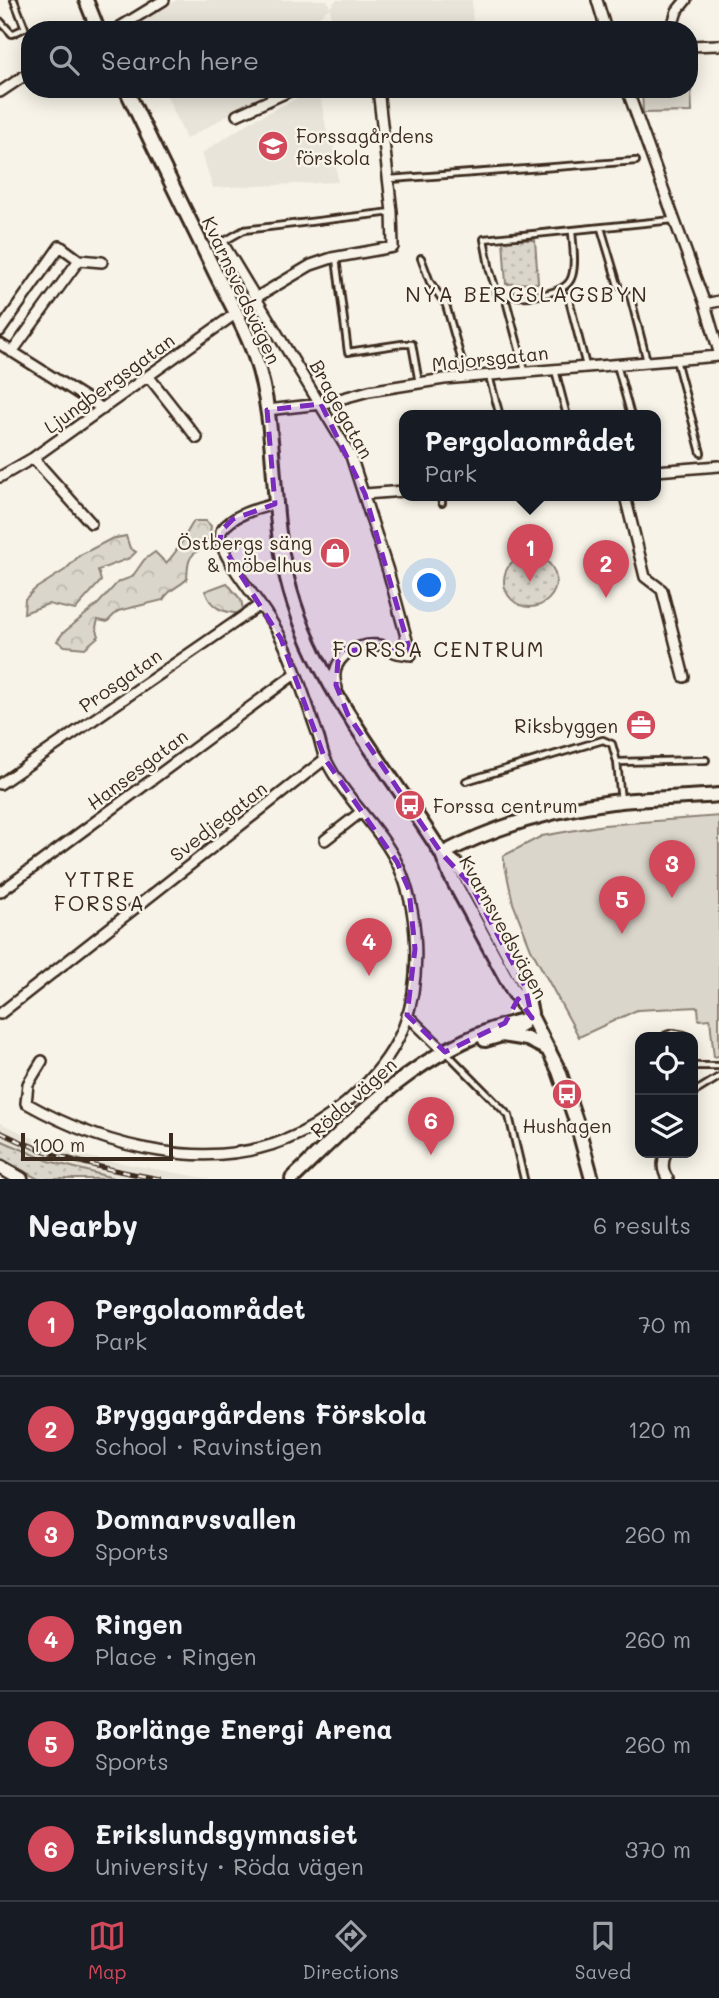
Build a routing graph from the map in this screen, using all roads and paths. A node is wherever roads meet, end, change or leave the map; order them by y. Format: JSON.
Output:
{"nodes":[{"id":1,"x":14,"y":0,"type":"edge"},
{"id":2,"x":86,"y":0,"type":"edge"},
{"id":3,"x":164,"y":0,"type":"edge"},
{"id":4,"x":597,"y":0,"type":"edge"},
{"id":5,"x":686,"y":0,"type":"edge"},
{"id":6,"x":154,"y":3,"type":"edge"},
{"id":7,"x":0,"y":21,"type":"edge"},
{"id":8,"x":22,"y":21,"type":"edge"},
{"id":9,"x":94,"y":21,"type":"edge"},
{"id":10,"x":128,"y":21,"type":"edge"},
{"id":11,"x":603,"y":21,"type":"edge"},
{"id":12,"x":674,"y":21,"type":"edge"},
{"id":13,"x":21,"y":30,"type":"edge"},
{"id":14,"x":719,"y":45,"type":"edge"},
{"id":15,"x":698,"y":46,"type":"edge"},
{"id":16,"x":21,"y":78,"type":"edge"},
{"id":17,"x":0,"y":92,"type":"edge"},
{"id":18,"x":130,"y":98,"type":"edge"},
{"id":19,"x":274,"y":98,"type":"edge"},
{"id":20,"x":380,"y":98,"type":"edge"},
{"id":21,"x":630,"y":98,"type":"edge"},
{"id":22,"x":237,"y":115,"type":"dead end"},
{"id":23,"x":636,"y":161,"type":"dead end"},
{"id":24,"x":389,"y":179,"type":"junction"},
{"id":25,"x":392,"y":212,"type":"junction"},
{"id":26,"x":675,"y":220,"type":"junction"},
{"id":27,"x":601,"y":228,"type":"junction"},
{"id":28,"x":572,"y":232,"type":"junction"},
{"id":29,"x":222,"y":242,"type":"joint"},
{"id":30,"x":336,"y":257,"type":"junction"},
{"id":31,"x":421,"y":258,"type":"dead end"},
{"id":32,"x":79,"y":260,"type":"junction"},
{"id":33,"x":102,"y":262,"type":"dead end"},
{"id":34,"x":618,"y":285,"type":"dead end"},
{"id":35,"x":630,"y":295,"type":"dead end"},
{"id":36,"x":568,"y":296,"type":"dead end"},
{"id":37,"x":257,"y":297,"type":"junction"},
{"id":38,"x":719,"y":301,"type":"edge"},
{"id":39,"x":507,"y":304,"type":"dead end"},
{"id":40,"x":705,"y":304,"type":"junction"},
{"id":41,"x":235,"y":314,"type":"junction"},
{"id":42,"x":0,"y":331,"type":"edge"},
{"id":43,"x":0,"y":344,"type":"edge"},
{"id":44,"x":12,"y":352,"type":"junction"},
{"id":45,"x":719,"y":354,"type":"edge"},
{"id":46,"x":676,"y":359,"type":"junction"},
{"id":47,"x":647,"y":361,"type":"junction"},
{"id":48,"x":617,"y":364,"type":"junction"},
{"id":49,"x":587,"y":366,"type":"junction"},
{"id":50,"x":555,"y":369,"type":"junction"},
{"id":51,"x":526,"y":372,"type":"junction"},
{"id":52,"x":489,"y":375,"type":"junction"},
{"id":53,"x":149,"y":377,"type":"junction"},
{"id":54,"x":466,"y":377,"type":"junction"},
{"id":55,"x":419,"y":383,"type":"junction"},
{"id":56,"x":321,"y":404,"type":"junction"},
{"id":57,"x":103,"y":409,"type":"junction"},
{"id":58,"x":267,"y":410,"type":"junction"},
{"id":59,"x":498,"y":410,"type":"edge"},
{"id":60,"x":566,"y":410,"type":"edge"},
{"id":61,"x":629,"y":410,"type":"edge"},
{"id":62,"x":197,"y":438,"type":"dead end"},
{"id":63,"x":701,"y":453,"type":"dead end"},
{"id":64,"x":33,"y":458,"type":"junction"},
{"id":65,"x":719,"y":466,"type":"edge"},
{"id":66,"x":661,"y":471,"type":"edge"},
{"id":67,"x":0,"y":477,"type":"edge"},
{"id":68,"x":399,"y":492,"type":"edge"},
{"id":69,"x":365,"y":495,"type":"junction"},
{"id":70,"x":626,"y":501,"type":"edge"},
{"id":71,"x":275,"y":504,"type":"junction"},
{"id":72,"x":90,"y":523,"type":"dead end"},
{"id":73,"x":260,"y":605,"type":"junction"},
{"id":74,"x":295,"y":674,"type":"junction"},
{"id":75,"x":684,"y":677,"type":"dead end"},
{"id":76,"x":348,"y":715,"type":"junction"},
{"id":77,"x":325,"y":759,"type":"junction"},
{"id":78,"x":706,"y":760,"type":"dead end"},
{"id":79,"x":617,"y":762,"type":"junction"},
{"id":80,"x":466,"y":780,"type":"dead end"},
{"id":81,"x":0,"y":785,"type":"edge"},
{"id":82,"x":719,"y":795,"type":"edge"},
{"id":83,"x":621,"y":802,"type":"junction"},
{"id":84,"x":361,"y":812,"type":"junction"},
{"id":85,"x":325,"y":840,"type":"dead end"},
{"id":86,"x":442,"y":854,"type":"junction"},
{"id":87,"x":0,"y":892,"type":"edge"},
{"id":88,"x":513,"y":991,"type":"junction"},
{"id":89,"x":1,"y":1012,"type":"edge"},
{"id":90,"x":407,"y":1015,"type":"junction"},
{"id":91,"x":532,"y":1017,"type":"junction"},
{"id":92,"x":504,"y":1029,"type":"junction"},
{"id":93,"x":549,"y":1050,"type":"junction"},
{"id":94,"x":445,"y":1052,"type":"junction"},
{"id":95,"x":42,"y":1061,"type":"dead end"},
{"id":96,"x":698,"y":1066,"type":"edge"},
{"id":97,"x":719,"y":1066,"type":"edge"},
{"id":98,"x":719,"y":1077,"type":"edge"},
{"id":99,"x":698,"y":1090,"type":"edge"},
{"id":100,"x":666,"y":1158,"type":"edge"},
{"id":101,"x":0,"y":1167,"type":"edge"},
{"id":102,"x":20,"y":1179,"type":"edge"},
{"id":103,"x":292,"y":1179,"type":"edge"},
{"id":104,"x":524,"y":1179,"type":"edge"},
{"id":105,"x":592,"y":1179,"type":"edge"},
{"id":106,"x":668,"y":1179,"type":"edge"}],
"edges":[{"from":1,"to":8,"type":"lane"},
{"from":2,"to":9,"type":"street"},
{"from":3,"to":6,"type":"street"},
{"from":4,"to":11,"type":"street"},
{"from":5,"to":12,"type":"street"},
{"from":6,"to":10,"type":"street"},
{"from":7,"to":13,"type":"lane"},
{"from":14,"to":15,"type":"street"},
{"from":16,"to":17,"type":"street"},
{"from":18,"to":41,"type":"street","name":"Kvarnsvedsvägen"},
{"from":19,"to":22,"type":"street"},
{"from":20,"to":24,"type":"street"},
{"from":21,"to":26,"type":"street"},
{"from":23,"to":24,"type":"lane"},
{"from":24,"to":25,"type":"street"},
{"from":25,"to":29,"type":"lane"},
{"from":25,"to":30,"type":"street"},
{"from":26,"to":27,"type":"lane"},
{"from":26,"to":40,"type":"street"},
{"from":27,"to":28,"type":"lane"},
{"from":27,"to":34,"type":"lane"},
{"from":28,"to":28,"type":"lane"},
{"from":29,"to":37,"type":"street","name":"Bragegatan"},
{"from":30,"to":37,"type":"street"},
{"from":30,"to":55,"type":"lane"},
{"from":31,"to":54,"type":"lane"},
{"from":32,"to":33,"type":"street"},
{"from":32,"to":42,"type":"street"},
{"from":32,"to":44,"type":"street"},
{"from":35,"to":47,"type":"lane"},
{"from":36,"to":49,"type":"lane"},
{"from":37,"to":56,"type":"street","name":"Bragegatan"},
{"from":38,"to":40,"type":"street"},
{"from":39,"to":51,"type":"lane"},
{"from":40,"to":45,"type":"street"},
{"from":41,"to":53,"type":"street","name":"Ljungbergsgatan"},
{"from":41,"to":58,"type":"street","name":"Kvarnsvedsvägen"},
{"from":43,"to":44,"type":"street"},
{"from":44,"to":57,"type":"street"},
{"from":45,"to":46,"type":"street","name":"Majorsgatan"},
{"from":46,"to":47,"type":"street","name":"Majorsgatan"},
{"from":46,"to":63,"type":"lane"},
{"from":47,"to":48,"type":"street","name":"Majorsgatan"},
{"from":48,"to":49,"type":"street","name":"Majorsgatan"},
{"from":48,"to":61,"type":"lane"},
{"from":49,"to":50,"type":"street","name":"Majorsgatan"},
{"from":50,"to":51,"type":"street","name":"Majorsgatan"},
{"from":50,"to":60,"type":"lane"},
{"from":51,"to":52,"type":"street","name":"Majorsgatan"},
{"from":52,"to":54,"type":"street","name":"Majorsgatan"},
{"from":52,"to":59,"type":"lane"},
{"from":53,"to":57,"type":"street","name":"Ljungbergsgatan"},
{"from":53,"to":62,"type":"street"},
{"from":54,"to":55,"type":"street","name":"Majorsgatan"},
{"from":55,"to":56,"type":"street","name":"Majorsgatan"},
{"from":56,"to":58,"type":"street","name":"Majorsgatan"},
{"from":56,"to":69,"type":"street","name":"Bragegatan"},
{"from":57,"to":64,"type":"street","name":"Ljungbergsgatan"},
{"from":58,"to":71,"type":"street","name":"Kvarnsvedsvägen"},
{"from":64,"to":67,"type":"street","name":"Ljungbergsgatan"},
{"from":64,"to":72,"type":"street"},
{"from":65,"to":66,"type":"street"},
{"from":68,"to":69,"type":"street"},
{"from":69,"to":76,"type":"street","name":"Bragegatan"},
{"from":70,"to":75,"type":"street"},
{"from":71,"to":73,"type":"street"},
{"from":71,"to":76,"type":"street","name":"Kvarnsvedsvägen"},
{"from":73,"to":74,"type":"street"},
{"from":73,"to":81,"type":"street","name":"Prosgatan"},
{"from":74,"to":77,"type":"street"},
{"from":74,"to":87,"type":"street","name":"Hansesgatan"},
{"from":76,"to":86,"type":"street","name":"Kvarnsvedsvägen"},
{"from":77,"to":84,"type":"street"},
{"from":77,"to":89,"type":"street","name":"Svedjegatan"},
{"from":78,"to":79,"type":"lane"},
{"from":79,"to":80,"type":"lane"},
{"from":79,"to":83,"type":"lane"},
{"from":82,"to":83,"type":"street"},
{"from":83,"to":86,"type":"street"},
{"from":84,"to":85,"type":"street"},
{"from":84,"to":90,"type":"street"},
{"from":86,"to":88,"type":"street","name":"Kvarnsvedsvägen"},
{"from":86,"to":91,"type":"street","name":"Kvarnsvedsvägen"},
{"from":88,"to":91,"type":"street","name":"Kvarnsvedsvägen"},
{"from":88,"to":92,"type":"street"},
{"from":90,"to":94,"type":"street"},
{"from":90,"to":95,"type":"street"},
{"from":91,"to":92,"type":"street","name":"Röda vägen"},
{"from":91,"to":93,"type":"street","name":"Kvarnsvedsvägen"},
{"from":92,"to":93,"type":"street"},
{"from":92,"to":94,"type":"street","name":"Röda vägen"},
{"from":93,"to":105,"type":"street","name":"Kvarnsvedsvägen"},
{"from":94,"to":103,"type":"street","name":"Röda vägen"},
{"from":94,"to":104,"type":"lane"},
{"from":96,"to":97,"type":"lane"},
{"from":98,"to":99,"type":"lane"},
{"from":100,"to":106,"type":"street"},
{"from":101,"to":102,"type":"street"}]}
